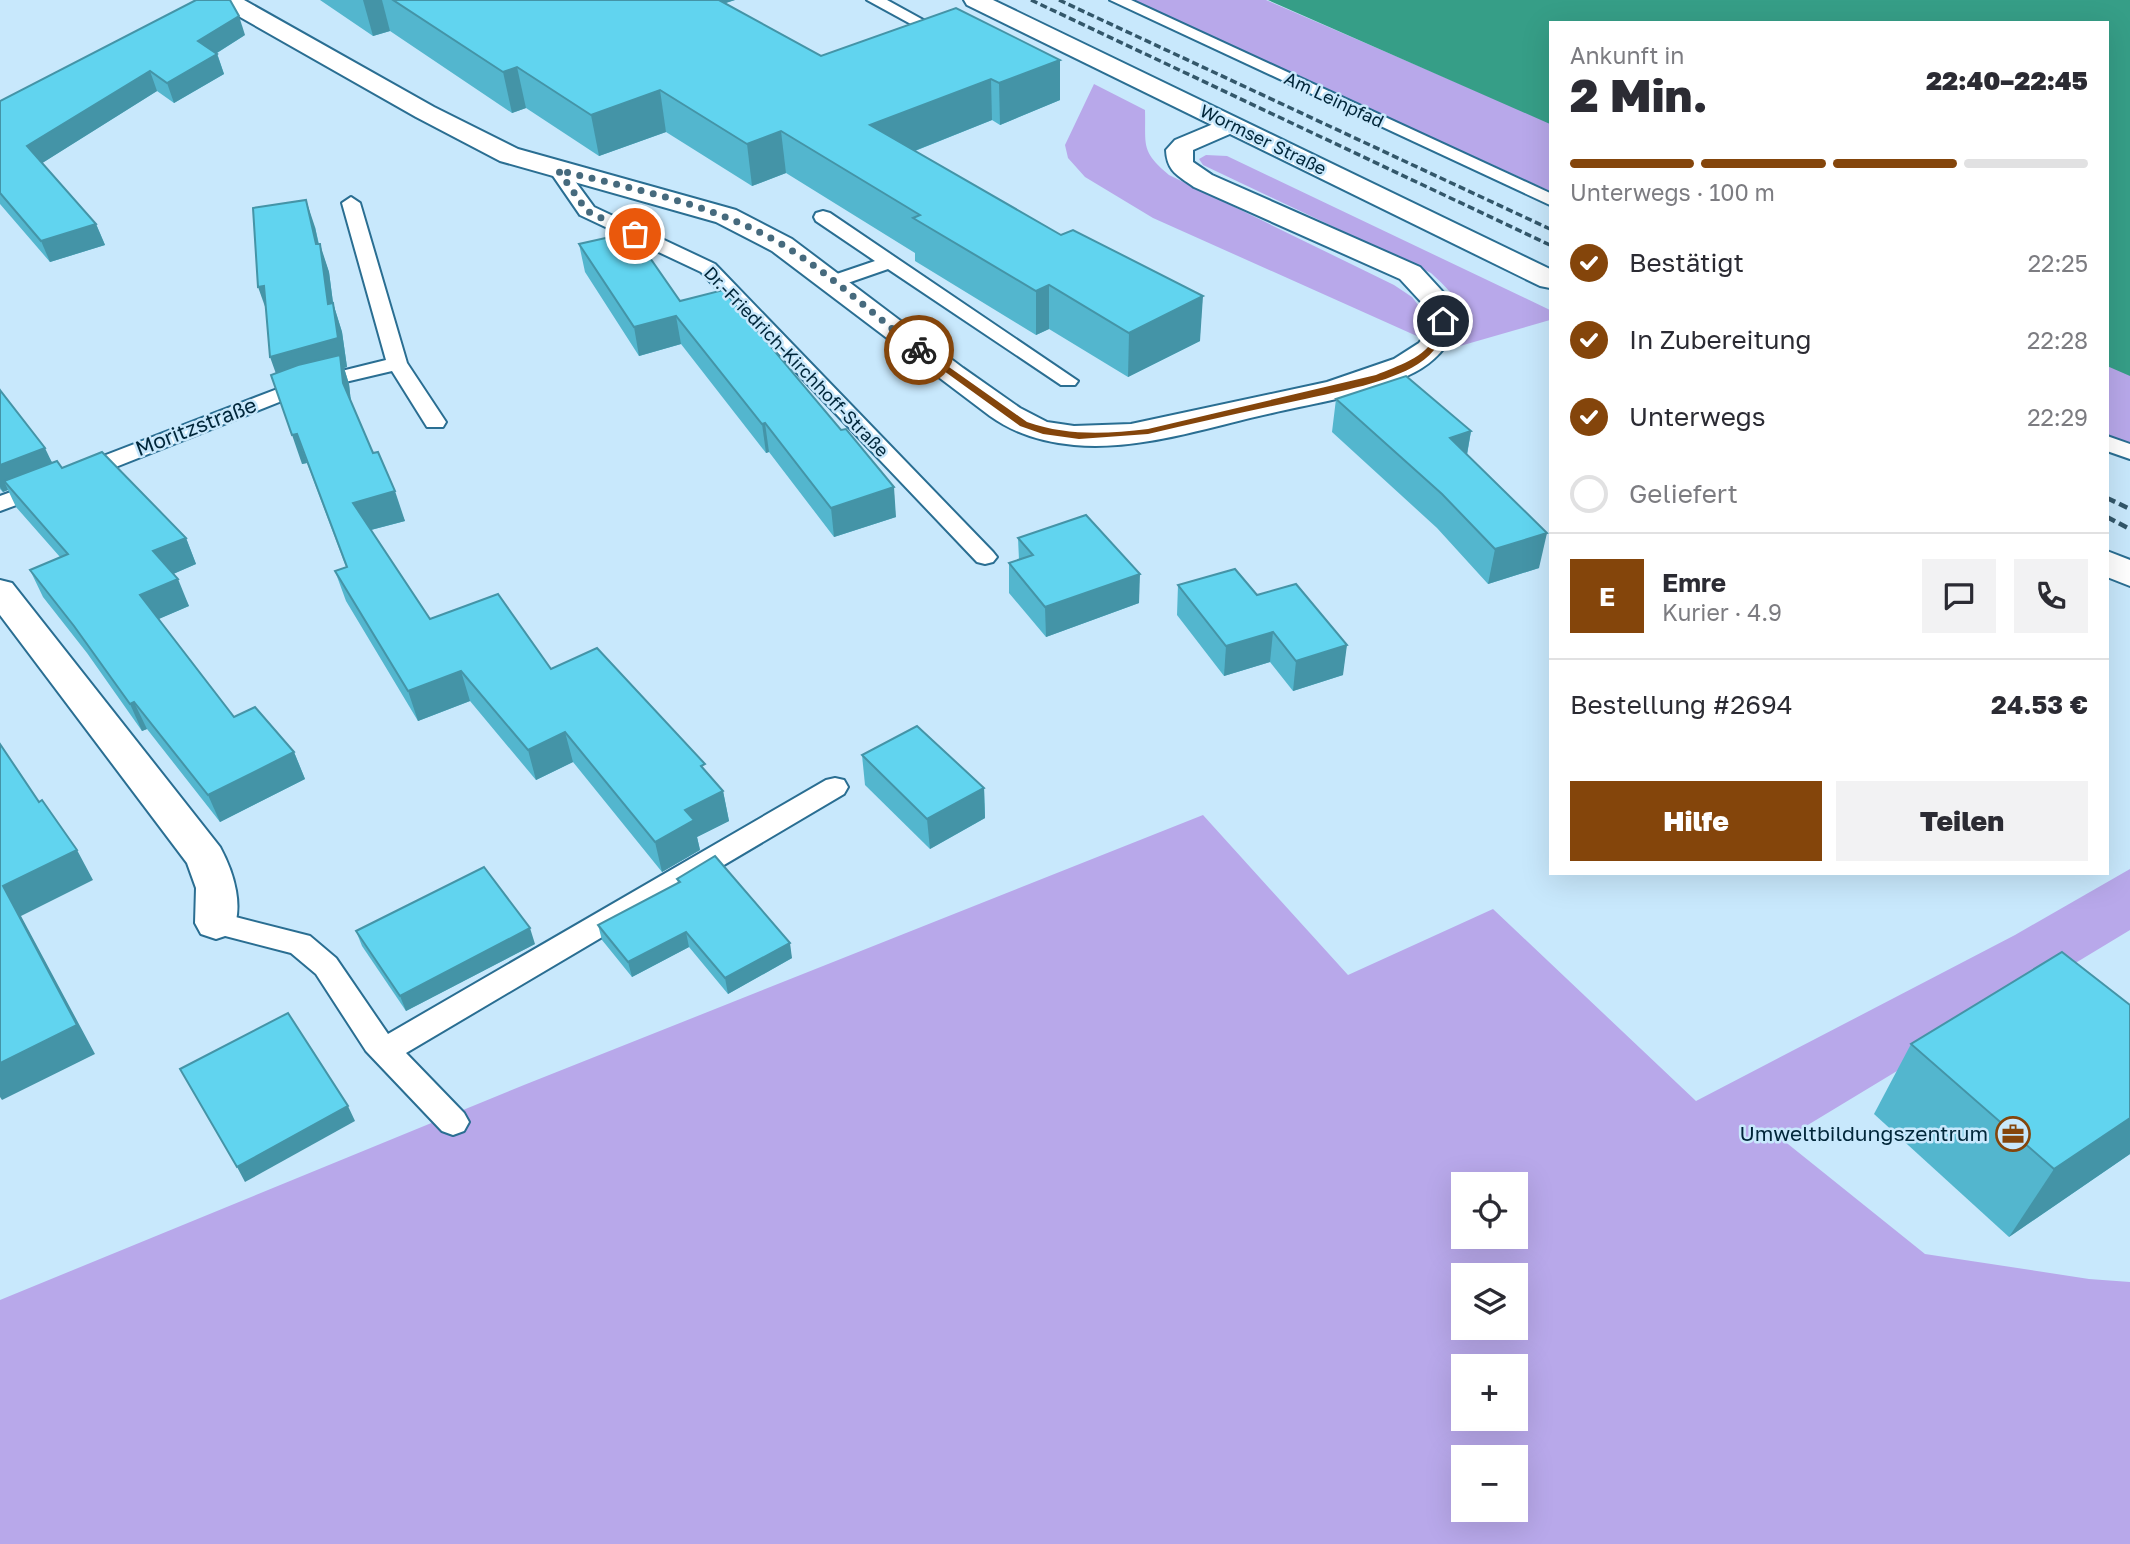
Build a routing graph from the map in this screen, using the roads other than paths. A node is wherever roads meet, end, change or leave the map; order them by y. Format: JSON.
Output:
{"nodes":[{"id":1,"x":228,"y":0,"type":"edge"},
{"id":2,"x":875,"y":0,"type":"edge"},
{"id":3,"x":975,"y":0,"type":"edge"},
{"id":4,"x":1118,"y":0,"type":"edge"},
{"id":5,"x":951,"y":40,"type":"edge"},
{"id":6,"x":1230,"y":125,"type":"junction"},
{"id":7,"x":558,"y":170,"type":"junction"},
{"id":8,"x":1549,"y":200,"type":"edge"},
{"id":9,"x":351,"y":203,"type":"dead end"},
{"id":10,"x":823,"y":217,"type":"dead end"},
{"id":11,"x":890,"y":262,"type":"junction"},
{"id":12,"x":1549,"y":280,"type":"edge"},
{"id":13,"x":832,"y":282,"type":"junction"},
{"id":14,"x":397,"y":363,"type":"junction"},
{"id":15,"x":1068,"y":381,"type":"dead end"},
{"id":16,"x":435,"y":422,"type":"dead end"},
{"id":17,"x":2109,"y":444,"type":"edge"},
{"id":18,"x":2130,"y":452,"type":"edge"},
{"id":19,"x":0,"y":504,"type":"edge"},
{"id":20,"x":985,"y":557,"type":"dead end"},
{"id":21,"x":2109,"y":563,"type":"edge"},
{"id":22,"x":2130,"y":575,"type":"edge"},
{"id":23,"x":0,"y":591,"type":"edge"},
{"id":24,"x":835,"y":787,"type":"dead end"},
{"id":25,"x":216,"y":923,"type":"joint"},
{"id":26,"x":385,"y":1051,"type":"junction"},
{"id":27,"x":453,"y":1122,"type":"dead end"}],
"edges":[{"from":1,"to":7,"type":"street"},
{"from":2,"to":5,"type":"lane"},
{"from":3,"to":6,"type":"street","name":"Wormser Straße"},
{"from":4,"to":8,"type":"lane","name":"Am Leinpfad"},
{"from":6,"to":12,"type":"street","name":"Wormser Straße"},
{"from":6,"to":13,"type":"street"},
{"from":7,"to":13,"type":"street"},
{"from":7,"to":20,"type":"lane","name":"Dr.-Friedrich-Kirchhoff-Straße"},
{"from":9,"to":14,"type":"lane"},
{"from":10,"to":11,"type":"lane"},
{"from":11,"to":13,"type":"lane"},
{"from":11,"to":15,"type":"lane"},
{"from":14,"to":16,"type":"lane"},
{"from":14,"to":19,"type":"lane","name":"Moritzstraße"},
{"from":17,"to":18,"type":"lane"},
{"from":21,"to":22,"type":"street"},
{"from":23,"to":25,"type":"street"},
{"from":24,"to":26,"type":"lane"},
{"from":25,"to":26,"type":"lane"},
{"from":26,"to":27,"type":"lane"}]}
